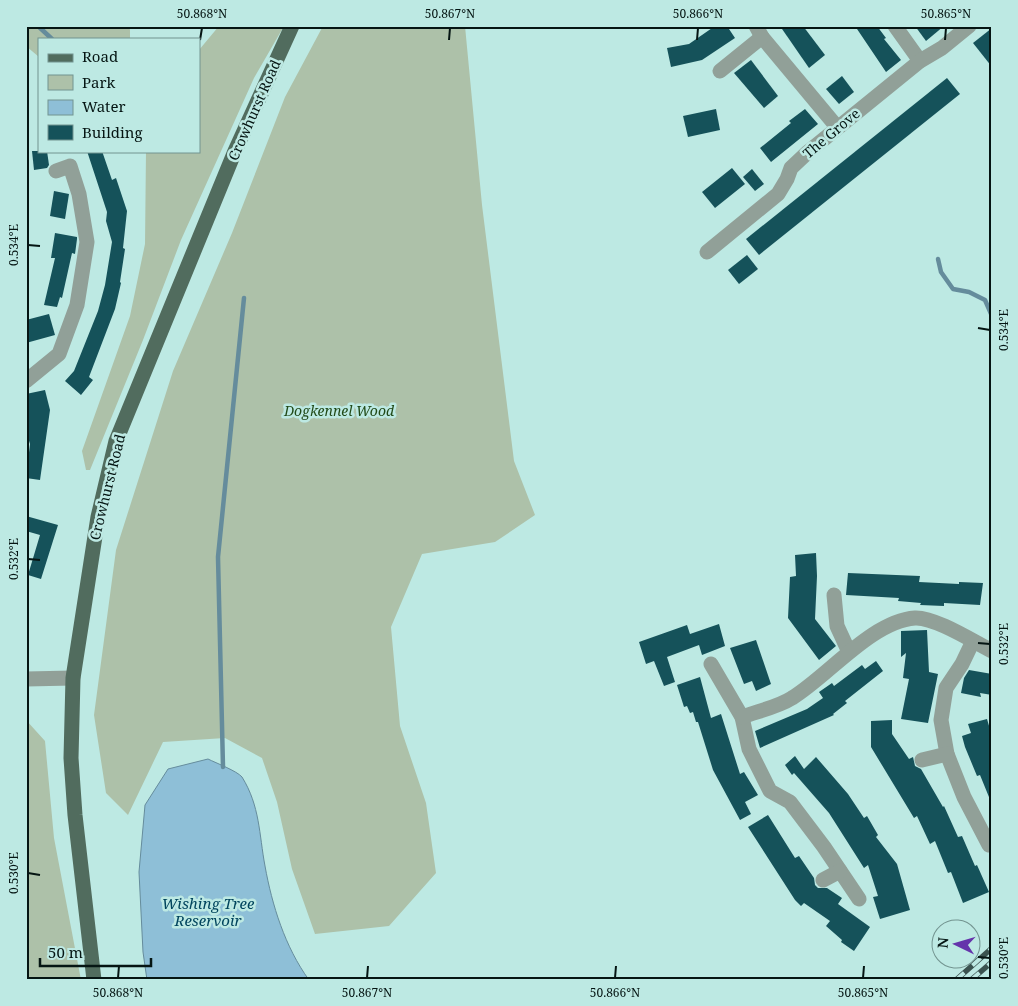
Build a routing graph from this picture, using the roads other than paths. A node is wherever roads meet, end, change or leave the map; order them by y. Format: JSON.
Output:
{"nodes":[{"id":1,"x":292,"y":26,"type":"edge"},
{"id":2,"x":894,"y":26,"type":"edge"},
{"id":3,"x":969,"y":26,"type":"edge"},
{"id":4,"x":759,"y":31,"type":"edge"},
{"id":5,"x":920,"y":61,"type":"junction"},
{"id":6,"x":720,"y":70,"type":"dead end"},
{"id":7,"x":837,"y":127,"type":"junction"},
{"id":8,"x":56,"y":171,"type":"dead end"},
{"id":9,"x":707,"y":252,"type":"dead end"},
{"id":10,"x":26,"y":381,"type":"edge"},
{"id":11,"x":834,"y":595,"type":"dead end"},
{"id":12,"x":973,"y":641,"type":"junction"},
{"id":13,"x":992,"y":651,"type":"edge"},
{"id":14,"x":849,"y":652,"type":"junction"},
{"id":15,"x":711,"y":664,"type":"dead end"},
{"id":16,"x":73,"y":678,"type":"junction"},
{"id":17,"x":26,"y":680,"type":"edge"},
{"id":18,"x":742,"y":717,"type":"junction"},
{"id":19,"x":947,"y":754,"type":"junction"},
{"id":20,"x":922,"y":760,"type":"dead end"},
{"id":21,"x":989,"y":845,"type":"dead end"},
{"id":22,"x":840,"y":870,"type":"junction"},
{"id":23,"x":823,"y":880,"type":"dead end"},
{"id":24,"x":859,"y":899,"type":"dead end"},
{"id":25,"x":94,"y":980,"type":"edge"}],
"edges":[{"from":1,"to":16,"type":"main road","name":"Crowhurst Road"},
{"from":2,"to":5,"type":"street"},
{"from":3,"to":5,"type":"street","name":"The Grove"},
{"from":4,"to":6,"type":"street"},
{"from":4,"to":7,"type":"street"},
{"from":5,"to":7,"type":"street","name":"The Grove"},
{"from":7,"to":9,"type":"street","name":"The Grove"},
{"from":8,"to":10,"type":"street"},
{"from":11,"to":14,"type":"street"},
{"from":12,"to":13,"type":"street"},
{"from":12,"to":14,"type":"street"},
{"from":12,"to":19,"type":"street"},
{"from":14,"to":18,"type":"street"},
{"from":15,"to":18,"type":"street"},
{"from":16,"to":17,"type":"street"},
{"from":16,"to":25,"type":"main road","name":"Crowhurst Road"},
{"from":18,"to":22,"type":"street"},
{"from":19,"to":20,"type":"street"},
{"from":19,"to":21,"type":"street"},
{"from":22,"to":23,"type":"street"},
{"from":22,"to":24,"type":"street"}]}
